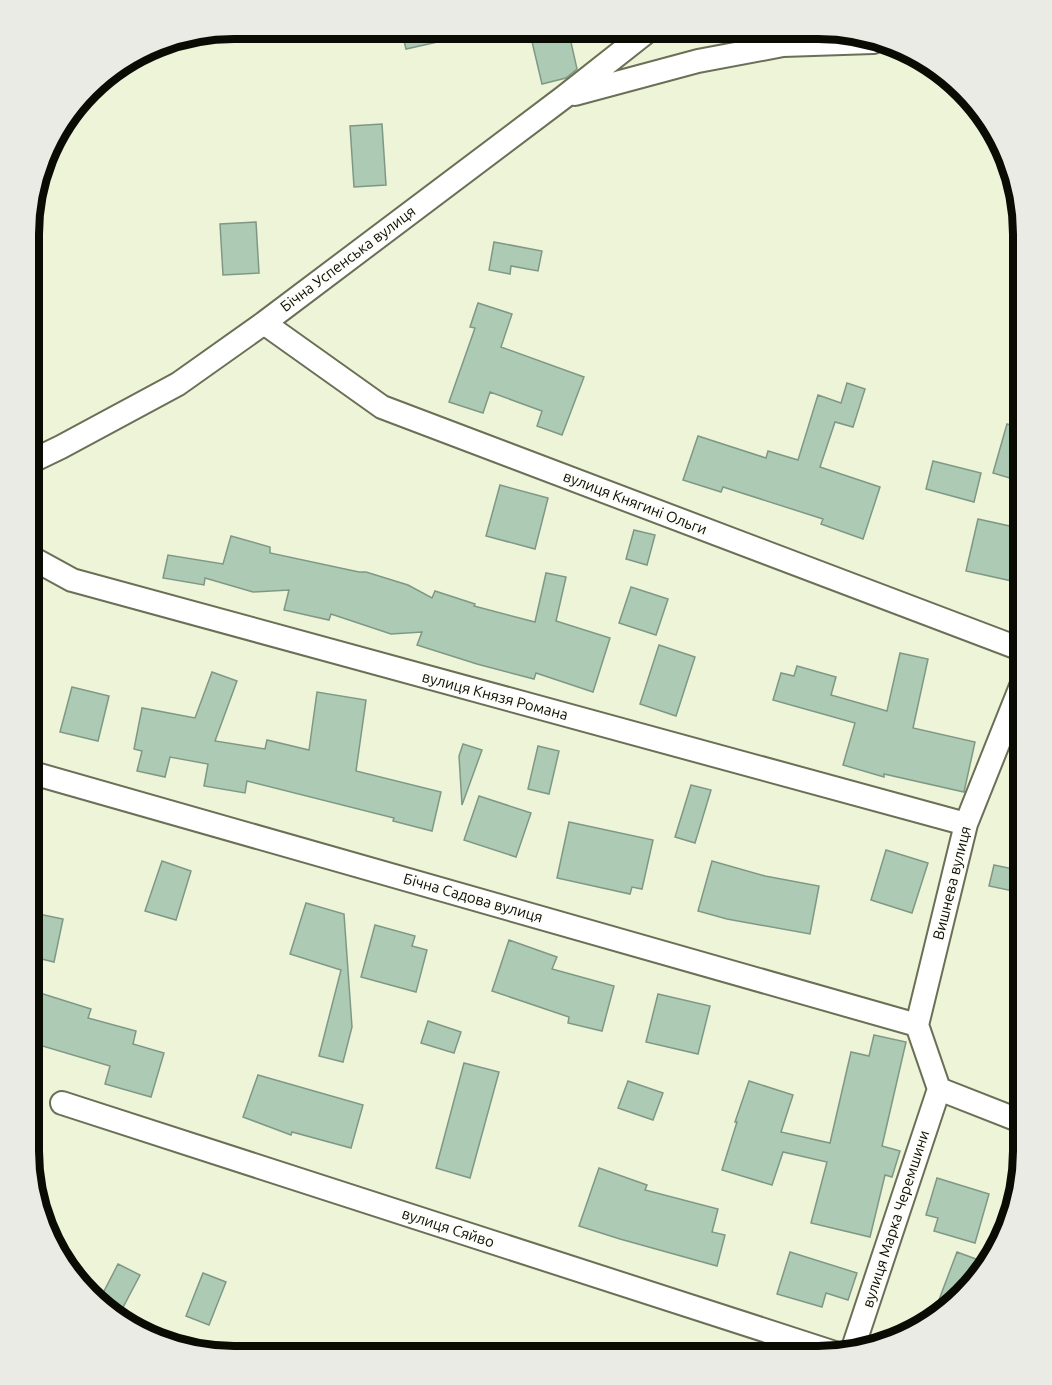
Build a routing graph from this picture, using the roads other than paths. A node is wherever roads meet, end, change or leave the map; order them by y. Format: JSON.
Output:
{"nodes":[{"id":1,"x":638,"y":39,"type":"edge"},
{"id":2,"x":852,"y":43,"type":"edge"},
{"id":3,"x":564,"y":97,"type":"junction"},
{"id":4,"x":264,"y":322,"type":"junction"},
{"id":5,"x":39,"y":458,"type":"edge"},
{"id":6,"x":39,"y":562,"type":"edge"},
{"id":7,"x":1013,"y":646,"type":"edge"},
{"id":8,"x":1013,"y":706,"type":"edge"},
{"id":9,"x":39,"y":775,"type":"edge"},
{"id":10,"x":966,"y":824,"type":"junction"},
{"id":11,"x":917,"y":1025,"type":"junction"},
{"id":12,"x":939,"y":1089,"type":"junction"},
{"id":13,"x":62,"y":1103,"type":"dead end"},
{"id":14,"x":1013,"y":1118,"type":"edge"},
{"id":15,"x":855,"y":1342,"type":"edge"},
{"id":16,"x":813,"y":1346,"type":"edge"}],
"edges":[{"from":1,"to":3,"type":"street","name":"Бічна Успенська вулиця"},
{"from":2,"to":3,"type":"street"},
{"from":3,"to":4,"type":"street","name":"Бічна Успенська вулиця"},
{"from":4,"to":5,"type":"street","name":"Бічна Успенська вулиця"},
{"from":4,"to":7,"type":"street","name":"вулиця Княгині Ольги"},
{"from":6,"to":10,"type":"street","name":"вулиця Князя Романа"},
{"from":8,"to":10,"type":"street","name":"Вишнева вулиця"},
{"from":9,"to":11,"type":"street","name":"Бічна Садова вулиця"},
{"from":10,"to":11,"type":"street","name":"Вишнева вулиця"},
{"from":11,"to":12,"type":"street"},
{"from":12,"to":14,"type":"street"},
{"from":12,"to":15,"type":"street","name":"вулиця Марка Черемшини"},
{"from":13,"to":16,"type":"street","name":"вулиця Сяйво"}]}
